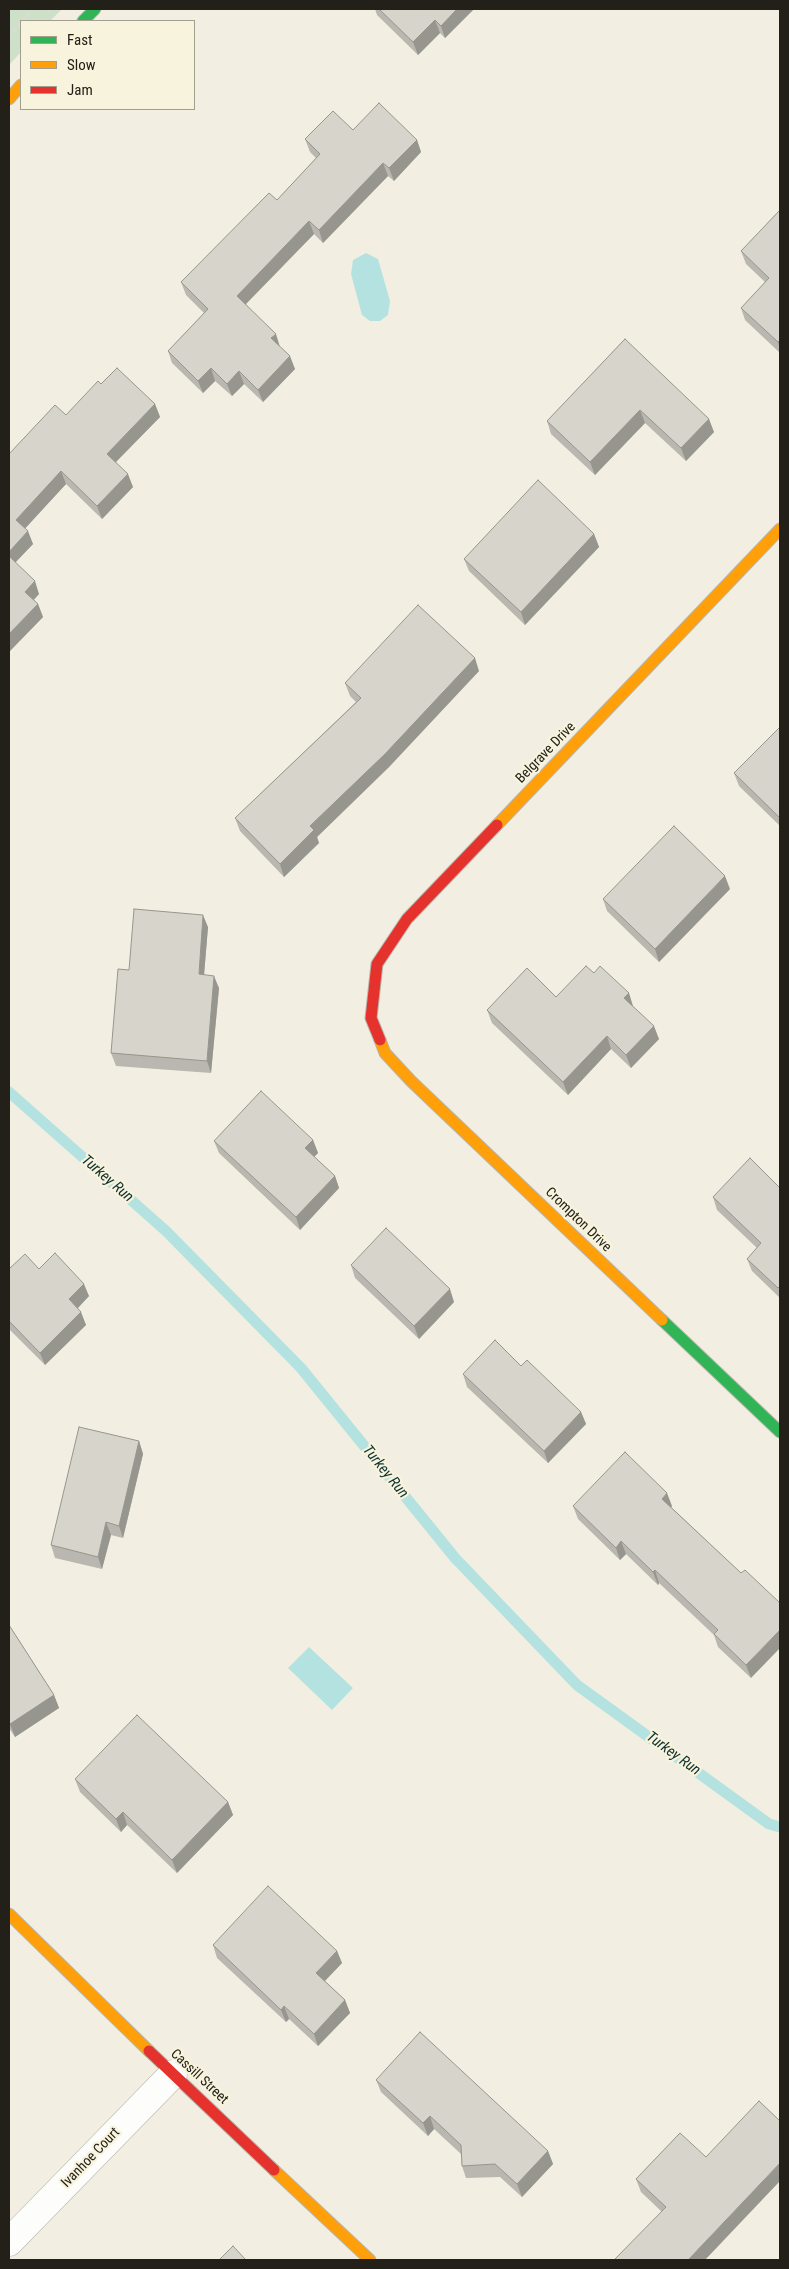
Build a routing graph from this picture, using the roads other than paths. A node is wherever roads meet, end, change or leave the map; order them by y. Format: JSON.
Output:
{"nodes":[{"id":1,"x":94,"y":9,"type":"edge"},
{"id":2,"x":84,"y":20,"type":"edge"},
{"id":3,"x":20,"y":87,"type":"edge"},
{"id":4,"x":9,"y":98,"type":"edge"},
{"id":5,"x":780,"y":529,"type":"edge"},
{"id":6,"x":371,"y":1018,"type":"joint"},
{"id":7,"x":780,"y":1432,"type":"edge"},
{"id":8,"x":9,"y":1914,"type":"edge"},
{"id":9,"x":173,"y":2074,"type":"junction"},
{"id":10,"x":9,"y":2242,"type":"edge"},
{"id":11,"x":370,"y":2260,"type":"edge"}],
"edges":[{"from":1,"to":2,"type":"street"},
{"from":3,"to":4,"type":"street"},
{"from":5,"to":6,"type":"street","name":"Belgrave Drive"},
{"from":6,"to":7,"type":"street","name":"Crompton Drive"},
{"from":8,"to":9,"type":"street","name":"Cassill Street"},
{"from":9,"to":10,"type":"street","name":"Ivanhoe Court"},
{"from":9,"to":11,"type":"street","name":"Cassill Street"}]}
